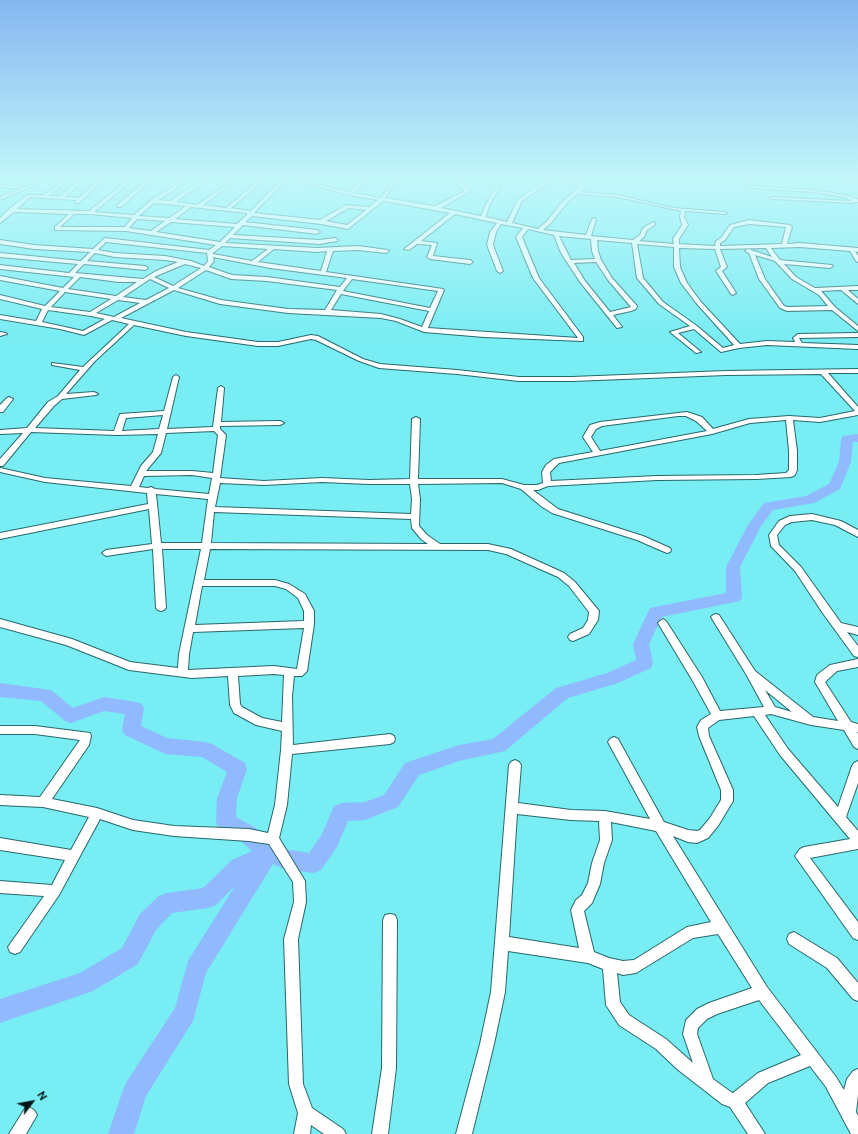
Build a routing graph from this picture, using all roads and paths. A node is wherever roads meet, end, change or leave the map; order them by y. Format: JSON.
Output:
{"nodes":[{"id":1,"x":152,"y":233,"type":"edge"},
{"id":2,"x":232,"y":233,"type":"edge"},
{"id":3,"x":428,"y":233,"type":"edge"},
{"id":4,"x":493,"y":233,"type":"edge"},
{"id":5,"x":522,"y":233,"type":"edge"},
{"id":6,"x":552,"y":233,"type":"edge"},
{"id":7,"x":592,"y":233,"type":"edge"},
{"id":8,"x":643,"y":233,"type":"edge"},
{"id":9,"x":681,"y":233,"type":"edge"},
{"id":10,"x":727,"y":233,"type":"edge"},
{"id":11,"x":787,"y":233,"type":"edge"},
{"id":12,"x":556,"y":234,"type":"junction"},
{"id":13,"x":229,"y":236,"type":"junction"},
{"id":14,"x":591,"y":238,"type":"junction"},
{"id":15,"x":334,"y":240,"type":"dead end"},
{"id":16,"x":417,"y":242,"type":"junction"},
{"id":17,"x":634,"y":242,"type":"junction"},
{"id":18,"x":1,"y":244,"type":"edge"},
{"id":19,"x":221,"y":244,"type":"junction"},
{"id":20,"x":784,"y":245,"type":"junction"},
{"id":21,"x":676,"y":246,"type":"junction"},
{"id":22,"x":767,"y":246,"type":"junction"},
{"id":23,"x":717,"y":247,"type":"junction"},
{"id":24,"x":272,"y":248,"type":"junction"},
{"id":25,"x":738,"y":248,"type":"junction"},
{"id":26,"x":407,"y":249,"type":"dead end"},
{"id":27,"x":850,"y":249,"type":"junction"},
{"id":28,"x":858,"y":250,"type":"edge"},
{"id":29,"x":93,"y":251,"type":"junction"},
{"id":30,"x":330,"y":251,"type":"junction"},
{"id":31,"x":386,"y":251,"type":"dead end"},
{"id":32,"x":751,"y":252,"type":"junction"},
{"id":33,"x":210,"y":253,"type":"junction"},
{"id":34,"x":0,"y":255,"type":"edge"},
{"id":35,"x":598,"y":260,"type":"junction"},
{"id":36,"x":858,"y":260,"type":"edge"},
{"id":37,"x":778,"y":261,"type":"junction"},
{"id":38,"x":186,"y":262,"type":"junction"},
{"id":39,"x":470,"y":262,"type":"dead end"},
{"id":40,"x":570,"y":262,"type":"junction"},
{"id":41,"x":82,"y":263,"type":"junction"},
{"id":42,"x":253,"y":263,"type":"junction"},
{"id":43,"x":0,"y":266,"type":"edge"},
{"id":44,"x":830,"y":266,"type":"dead end"},
{"id":45,"x":145,"y":268,"type":"dead end"},
{"id":46,"x":204,"y":268,"type":"junction"},
{"id":47,"x":500,"y":271,"type":"dead end"},
{"id":48,"x":323,"y":273,"type":"junction"},
{"id":49,"x":71,"y":274,"type":"junction"},
{"id":50,"x":78,"y":276,"type":"junction"},
{"id":51,"x":150,"y":277,"type":"junction"},
{"id":52,"x":351,"y":277,"type":"junction"},
{"id":53,"x":0,"y":278,"type":"edge"},
{"id":54,"x":144,"y":281,"type":"junction"},
{"id":55,"x":173,"y":288,"type":"junction"},
{"id":56,"x":342,"y":288,"type":"junction"},
{"id":57,"x":842,"y":288,"type":"junction"},
{"id":58,"x":858,"y":288,"type":"edge"},
{"id":59,"x":64,"y":290,"type":"junction"},
{"id":60,"x":823,"y":292,"type":"junction"},
{"id":61,"x":733,"y":293,"type":"dead end"},
{"id":62,"x":0,"y":297,"type":"edge"},
{"id":63,"x":120,"y":298,"type":"junction"},
{"id":64,"x":146,"y":302,"type":"junction"},
{"id":65,"x":858,"y":302,"type":"edge"},
{"id":66,"x":46,"y":308,"type":"junction"},
{"id":67,"x":833,"y":308,"type":"junction"},
{"id":68,"x":432,"y":310,"type":"junction"},
{"id":69,"x":327,"y":312,"type":"junction"},
{"id":70,"x":91,"y":314,"type":"junction"},
{"id":71,"x":609,"y":314,"type":"junction"},
{"id":72,"x":0,"y":317,"type":"edge"},
{"id":73,"x":113,"y":319,"type":"junction"},
{"id":74,"x":38,"y":323,"type":"junction"},
{"id":75,"x":132,"y":324,"type":"junction"},
{"id":76,"x":619,"y":327,"type":"dead end"},
{"id":77,"x":695,"y":328,"type":"junction"},
{"id":78,"x":858,"y":329,"type":"edge"},
{"id":79,"x":424,"y":330,"type":"junction"},
{"id":80,"x":838,"y":335,"type":"junction"},
{"id":81,"x":858,"y":335,"type":"edge"},
{"id":82,"x":799,"y":344,"type":"junction"},
{"id":83,"x":738,"y":346,"type":"junction"},
{"id":84,"x":846,"y":347,"type":"junction"},
{"id":85,"x":858,"y":347,"type":"edge"},
{"id":86,"x":698,"y":352,"type":"dead end"},
{"id":87,"x":54,"y":364,"type":"dead end"},
{"id":88,"x":86,"y":369,"type":"junction"},
{"id":89,"x":822,"y":371,"type":"junction"},
{"id":90,"x":858,"y":371,"type":"edge"},
{"id":91,"x":176,"y":377,"type":"dead end"},
{"id":92,"x":221,"y":388,"type":"dead end"},
{"id":93,"x":94,"y":394,"type":"dead end"},
{"id":94,"x":60,"y":397,"type":"junction"},
{"id":95,"x":9,"y":399,"type":"dead end"},
{"id":96,"x":0,"y":410,"type":"edge"},
{"id":97,"x":858,"y":412,"type":"edge"},
{"id":98,"x":167,"y":413,"type":"junction"},
{"id":99,"x":789,"y":418,"type":"junction"},
{"id":100,"x":416,"y":419,"type":"dead end"},
{"id":101,"x":280,"y":424,"type":"dead end"},
{"id":102,"x":217,"y":426,"type":"junction"},
{"id":103,"x":28,"y":430,"type":"junction"},
{"id":104,"x":162,"y":431,"type":"junction"},
{"id":105,"x":0,"y":432,"type":"edge"},
{"id":106,"x":712,"y":432,"type":"junction"},
{"id":107,"x":117,"y":433,"type":"junction"},
{"id":108,"x":598,"y":453,"type":"junction"},
{"id":109,"x":1,"y":461,"type":"edge"},
{"id":110,"x":0,"y":470,"type":"edge"},
{"id":111,"x":140,"y":474,"type":"junction"},
{"id":112,"x":216,"y":478,"type":"junction"},
{"id":113,"x":414,"y":482,"type":"junction"},
{"id":114,"x":547,"y":484,"type":"junction"},
{"id":115,"x":524,"y":487,"type":"junction"},
{"id":116,"x":134,"y":488,"type":"junction"},
{"id":117,"x":151,"y":490,"type":"junction"},
{"id":118,"x":212,"y":497,"type":"junction"},
{"id":119,"x":152,"y":506,"type":"junction"},
{"id":120,"x":210,"y":509,"type":"junction"},
{"id":121,"x":416,"y":517,"type":"junction"},
{"id":122,"x":858,"y":534,"type":"edge"},
{"id":123,"x":0,"y":536,"type":"edge"},
{"id":124,"x":157,"y":546,"type":"junction"},
{"id":125,"x":206,"y":546,"type":"junction"},
{"id":126,"x":438,"y":547,"type":"junction"},
{"id":127,"x":667,"y":550,"type":"dead end"},
{"id":128,"x":106,"y":553,"type":"dead end"},
{"id":129,"x":199,"y":583,"type":"junction"},
{"id":130,"x":161,"y":608,"type":"dead end"},
{"id":131,"x":716,"y":617,"type":"dead end"},
{"id":132,"x":0,"y":623,"type":"edge"},
{"id":133,"x":664,"y":623,"type":"dead end"},
{"id":134,"x":309,"y":624,"type":"junction"},
{"id":135,"x":837,"y":626,"type":"junction"},
{"id":136,"x":189,"y":629,"type":"junction"},
{"id":137,"x":858,"y":631,"type":"edge"},
{"id":138,"x":573,"y":637,"type":"dead end"},
{"id":139,"x":858,"y":653,"type":"edge"},
{"id":140,"x":858,"y":663,"type":"edge"},
{"id":141,"x":233,"y":671,"type":"junction"},
{"id":142,"x":750,"y":671,"type":"junction"},
{"id":143,"x":289,"y":672,"type":"junction"},
{"id":144,"x":183,"y":673,"type":"junction"},
{"id":145,"x":771,"y":710,"type":"junction"},
{"id":146,"x":756,"y":711,"type":"junction"},
{"id":147,"x":717,"y":716,"type":"junction"},
{"id":148,"x":811,"y":721,"type":"junction"},
{"id":149,"x":287,"y":728,"type":"junction"},
{"id":150,"x":853,"y":728,"type":"edge"},
{"id":151,"x":0,"y":730,"type":"edge"},
{"id":152,"x":390,"y":739,"type":"dead end"},
{"id":153,"x":614,"y":742,"type":"dead end"},
{"id":154,"x":858,"y":744,"type":"edge"},
{"id":155,"x":287,"y":750,"type":"junction"},
{"id":156,"x":515,"y":765,"type":"dead end"},
{"id":157,"x":858,"y":766,"type":"edge"},
{"id":158,"x":0,"y":800,"type":"edge"},
{"id":159,"x":43,"y":802,"type":"junction"},
{"id":160,"x":512,"y":808,"type":"junction"},
{"id":161,"x":97,"y":813,"type":"junction"},
{"id":162,"x":605,"y":816,"type":"junction"},
{"id":163,"x":840,"y":818,"type":"junction"},
{"id":164,"x":660,"y":826,"type":"junction"},
{"id":165,"x":274,"y":839,"type":"junction"},
{"id":166,"x":858,"y":842,"type":"edge"},
{"id":167,"x":0,"y":844,"type":"edge"},
{"id":168,"x":73,"y":856,"type":"junction"},
{"id":169,"x":0,"y":887,"type":"edge"},
{"id":170,"x":56,"y":891,"type":"junction"},
{"id":171,"x":390,"y":920,"type":"dead end"},
{"id":172,"x":721,"y":927,"type":"junction"},
{"id":173,"x":858,"y":933,"type":"edge"},
{"id":174,"x":794,"y":939,"type":"dead end"},
{"id":175,"x":502,"y":943,"type":"junction"},
{"id":176,"x":14,"y":948,"type":"dead end"},
{"id":177,"x":588,"y":956,"type":"junction"},
{"id":178,"x":609,"y":965,"type":"junction"},
{"id":179,"x":762,"y":992,"type":"junction"},
{"id":180,"x":858,"y":994,"type":"edge"},
{"id":181,"x":812,"y":1058,"type":"junction"},
{"id":182,"x":858,"y":1076,"type":"edge"},
{"id":183,"x":708,"y":1086,"type":"junction"},
{"id":184,"x":735,"y":1101,"type":"junction"},
{"id":185,"x":848,"y":1112,"type":"junction"},
{"id":186,"x":29,"y":1114,"type":"dead end"},
{"id":187,"x":306,"y":1114,"type":"junction"},
{"id":188,"x":858,"y":1131,"type":"edge"},
{"id":189,"x":17,"y":1134,"type":"edge"},
{"id":190,"x":302,"y":1134,"type":"edge"},
{"id":191,"x":338,"y":1134,"type":"edge"},
{"id":192,"x":380,"y":1134,"type":"edge"},
{"id":193,"x":464,"y":1134,"type":"edge"},
{"id":194,"x":757,"y":1134,"type":"edge"}],
"edges":[{"from":1,"to":19,"type":"street"},
{"from":2,"to":13,"type":"street"},
{"from":3,"to":16,"type":"street"},
{"from":4,"to":47,"type":"street"},
{"from":5,"to":79,"type":"street"},
{"from":6,"to":12,"type":"street"},
{"from":7,"to":14,"type":"street"},
{"from":8,"to":17,"type":"street"},
{"from":9,"to":21,"type":"street"},
{"from":10,"to":23,"type":"street"},
{"from":11,"to":20,"type":"street"},
{"from":12,"to":14,"type":"street"},
{"from":12,"to":40,"type":"street"},
{"from":13,"to":15,"type":"street"},
{"from":13,"to":19,"type":"street"},
{"from":14,"to":17,"type":"street"},
{"from":14,"to":35,"type":"street"},
{"from":16,"to":26,"type":"street"},
{"from":16,"to":39,"type":"street"},
{"from":17,"to":21,"type":"street"},
{"from":17,"to":77,"type":"street"},
{"from":18,"to":29,"type":"street"},
{"from":19,"to":24,"type":"street"},
{"from":19,"to":33,"type":"street"},
{"from":20,"to":22,"type":"street"},
{"from":20,"to":27,"type":"street"},
{"from":21,"to":23,"type":"street"},
{"from":21,"to":83,"type":"street"},
{"from":22,"to":25,"type":"street"},
{"from":22,"to":37,"type":"street"},
{"from":23,"to":25,"type":"street"},
{"from":23,"to":61,"type":"street"},
{"from":24,"to":30,"type":"street"},
{"from":24,"to":42,"type":"street"},
{"from":25,"to":32,"type":"street"},
{"from":27,"to":28,"type":"street"},
{"from":27,"to":36,"type":"street"},
{"from":29,"to":33,"type":"street"},
{"from":29,"to":38,"type":"street"},
{"from":29,"to":41,"type":"street"},
{"from":30,"to":31,"type":"street"},
{"from":30,"to":48,"type":"street"},
{"from":32,"to":37,"type":"street"},
{"from":32,"to":67,"type":"street"},
{"from":33,"to":42,"type":"street"},
{"from":33,"to":46,"type":"street"},
{"from":34,"to":41,"type":"street"},
{"from":35,"to":40,"type":"street"},
{"from":35,"to":71,"type":"street"},
{"from":37,"to":44,"type":"street"},
{"from":37,"to":60,"type":"street"},
{"from":38,"to":46,"type":"street"},
{"from":38,"to":51,"type":"street"},
{"from":40,"to":71,"type":"street"},
{"from":41,"to":45,"type":"street"},
{"from":41,"to":49,"type":"street"},
{"from":42,"to":48,"type":"street"},
{"from":43,"to":49,"type":"street"},
{"from":46,"to":55,"type":"street"},
{"from":46,"to":56,"type":"street"},
{"from":48,"to":52,"type":"street"},
{"from":49,"to":50,"type":"street"},
{"from":50,"to":54,"type":"street"},
{"from":50,"to":59,"type":"street"},
{"from":51,"to":54,"type":"street"},
{"from":51,"to":55,"type":"street"},
{"from":52,"to":56,"type":"street"},
{"from":52,"to":68,"type":"street"},
{"from":53,"to":59,"type":"street"},
{"from":54,"to":63,"type":"street"},
{"from":55,"to":64,"type":"street"},
{"from":55,"to":69,"type":"street"},
{"from":56,"to":68,"type":"street"},
{"from":56,"to":69,"type":"street"},
{"from":57,"to":58,"type":"street"},
{"from":57,"to":60,"type":"street"},
{"from":57,"to":65,"type":"street"},
{"from":59,"to":63,"type":"street"},
{"from":59,"to":66,"type":"street"},
{"from":60,"to":67,"type":"street"},
{"from":62,"to":66,"type":"street"},
{"from":63,"to":64,"type":"street"},
{"from":63,"to":70,"type":"street"},
{"from":64,"to":73,"type":"street"},
{"from":66,"to":70,"type":"street"},
{"from":66,"to":74,"type":"street"},
{"from":67,"to":78,"type":"street"},
{"from":68,"to":79,"type":"street"},
{"from":69,"to":79,"type":"street"},
{"from":70,"to":73,"type":"street"},
{"from":71,"to":76,"type":"street"},
{"from":72,"to":74,"type":"street"},
{"from":73,"to":74,"type":"street"},
{"from":73,"to":75,"type":"street"},
{"from":75,"to":88,"type":"street"},
{"from":75,"to":89,"type":"street"},
{"from":77,"to":83,"type":"street"},
{"from":77,"to":86,"type":"street"},
{"from":80,"to":81,"type":"street"},
{"from":80,"to":82,"type":"street"},
{"from":80,"to":84,"type":"street"},
{"from":82,"to":83,"type":"street"},
{"from":82,"to":84,"type":"street"},
{"from":84,"to":85,"type":"street"},
{"from":87,"to":88,"type":"street"},
{"from":88,"to":94,"type":"street"},
{"from":89,"to":90,"type":"street"},
{"from":89,"to":97,"type":"street"},
{"from":91,"to":98,"type":"street"},
{"from":92,"to":102,"type":"street"},
{"from":93,"to":94,"type":"street"},
{"from":94,"to":103,"type":"street"},
{"from":95,"to":96,"type":"street"},
{"from":97,"to":99,"type":"street"},
{"from":98,"to":104,"type":"street"},
{"from":98,"to":107,"type":"street"},
{"from":99,"to":106,"type":"street"},
{"from":99,"to":114,"type":"street"},
{"from":100,"to":113,"type":"street"},
{"from":101,"to":102,"type":"street"},
{"from":102,"to":104,"type":"street"},
{"from":102,"to":112,"type":"street"},
{"from":103,"to":105,"type":"street"},
{"from":103,"to":107,"type":"street"},
{"from":103,"to":109,"type":"street"},
{"from":104,"to":107,"type":"street"},
{"from":104,"to":111,"type":"street"},
{"from":106,"to":108,"type":"street"},
{"from":106,"to":108,"type":"street"},
{"from":108,"to":114,"type":"street"},
{"from":110,"to":116,"type":"street"},
{"from":111,"to":112,"type":"street"},
{"from":111,"to":116,"type":"street"},
{"from":112,"to":113,"type":"street"},
{"from":112,"to":118,"type":"street"},
{"from":113,"to":115,"type":"street"},
{"from":113,"to":121,"type":"street"},
{"from":114,"to":115,"type":"street"},
{"from":115,"to":127,"type":"street"},
{"from":116,"to":117,"type":"street"},
{"from":117,"to":118,"type":"street"},
{"from":117,"to":119,"type":"street"},
{"from":118,"to":120,"type":"street"},
{"from":119,"to":123,"type":"street"},
{"from":119,"to":124,"type":"street"},
{"from":120,"to":121,"type":"street"},
{"from":120,"to":125,"type":"street"},
{"from":121,"to":126,"type":"street"},
{"from":122,"to":135,"type":"street"},
{"from":124,"to":125,"type":"street"},
{"from":124,"to":128,"type":"street"},
{"from":124,"to":130,"type":"street"},
{"from":125,"to":126,"type":"street"},
{"from":125,"to":129,"type":"street"},
{"from":126,"to":138,"type":"street"},
{"from":129,"to":134,"type":"street"},
{"from":129,"to":136,"type":"street"},
{"from":131,"to":142,"type":"street"},
{"from":132,"to":144,"type":"street"},
{"from":133,"to":147,"type":"street"},
{"from":134,"to":136,"type":"street"},
{"from":134,"to":143,"type":"street"},
{"from":135,"to":137,"type":"street"},
{"from":135,"to":139,"type":"street"},
{"from":136,"to":144,"type":"street"},
{"from":140,"to":150,"type":"street"},
{"from":141,"to":143,"type":"street"},
{"from":141,"to":144,"type":"street"},
{"from":141,"to":149,"type":"street"},
{"from":142,"to":145,"type":"street"},
{"from":142,"to":148,"type":"street"},
{"from":143,"to":149,"type":"street"},
{"from":145,"to":146,"type":"street"},
{"from":145,"to":148,"type":"street"},
{"from":146,"to":147,"type":"street"},
{"from":146,"to":163,"type":"street"},
{"from":147,"to":164,"type":"street"},
{"from":148,"to":150,"type":"street"},
{"from":149,"to":155,"type":"street"},
{"from":150,"to":154,"type":"street"},
{"from":151,"to":159,"type":"street"},
{"from":152,"to":155,"type":"street"},
{"from":153,"to":164,"type":"street"},
{"from":155,"to":165,"type":"street"},
{"from":156,"to":160,"type":"street"},
{"from":157,"to":163,"type":"street"},
{"from":158,"to":159,"type":"street"},
{"from":159,"to":161,"type":"street"},
{"from":160,"to":162,"type":"street"},
{"from":160,"to":175,"type":"street"},
{"from":161,"to":165,"type":"street"},
{"from":161,"to":168,"type":"street"},
{"from":162,"to":164,"type":"street"},
{"from":162,"to":177,"type":"street"},
{"from":163,"to":166,"type":"street"},
{"from":164,"to":172,"type":"street"},
{"from":165,"to":187,"type":"street"},
{"from":166,"to":173,"type":"street"},
{"from":167,"to":168,"type":"street"},
{"from":168,"to":170,"type":"street"},
{"from":169,"to":170,"type":"street"},
{"from":170,"to":176,"type":"street"},
{"from":171,"to":192,"type":"street"},
{"from":172,"to":178,"type":"street"},
{"from":172,"to":179,"type":"street"},
{"from":174,"to":180,"type":"street"},
{"from":175,"to":177,"type":"street"},
{"from":175,"to":193,"type":"street"},
{"from":177,"to":178,"type":"street"},
{"from":178,"to":183,"type":"street"},
{"from":179,"to":181,"type":"street"},
{"from":179,"to":183,"type":"street"},
{"from":181,"to":184,"type":"street"},
{"from":181,"to":185,"type":"street"},
{"from":182,"to":185,"type":"street"},
{"from":183,"to":184,"type":"street"},
{"from":184,"to":194,"type":"street"},
{"from":185,"to":188,"type":"street"},
{"from":186,"to":189,"type":"street"},
{"from":187,"to":190,"type":"street"},
{"from":187,"to":191,"type":"street"}]}
